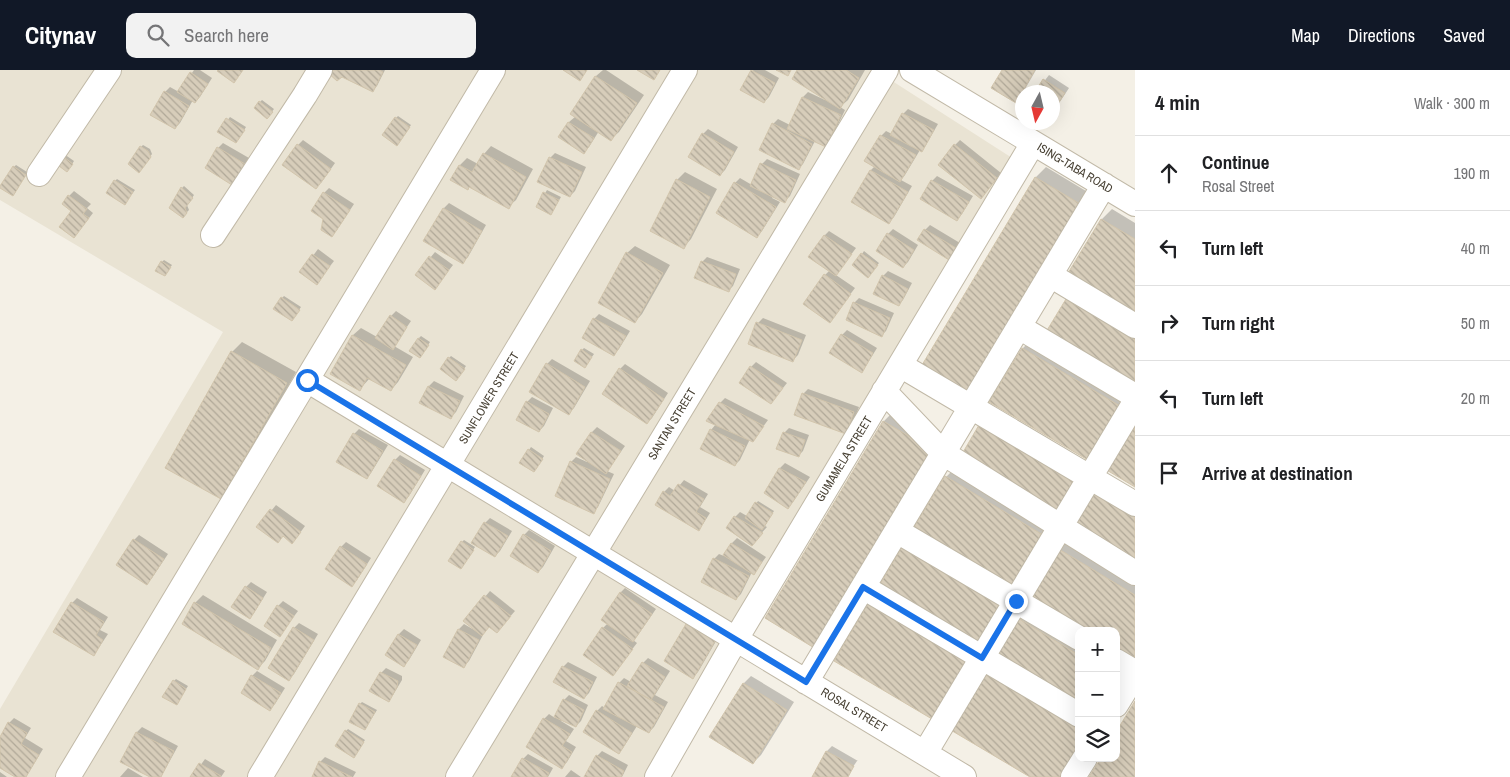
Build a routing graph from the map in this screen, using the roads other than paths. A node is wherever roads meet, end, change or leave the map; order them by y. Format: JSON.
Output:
{"nodes":[{"id":1,"x":109,"y":70,"type":"edge"},
{"id":2,"x":320,"y":70,"type":"edge"},
{"id":3,"x":493,"y":70,"type":"edge"},
{"id":4,"x":685,"y":70,"type":"edge"},
{"id":5,"x":886,"y":70,"type":"edge"},
{"id":6,"x":912,"y":70,"type":"edge"},
{"id":7,"x":1033,"y":143,"type":"junction"},
{"id":8,"x":39,"y":174,"type":"dead end"},
{"id":9,"x":1104,"y":185,"type":"junction"},
{"id":10,"x":1135,"y":204,"type":"edge"},
{"id":11,"x":213,"y":235,"type":"dead end"},
{"id":12,"x":1050,"y":275,"type":"junction"},
{"id":13,"x":1135,"y":326,"type":"edge"},
{"id":14,"x":1019,"y":327,"type":"junction"},
{"id":15,"x":900,"y":365,"type":"junction"},
{"id":16,"x":307,"y":380,"type":"junction"},
{"id":17,"x":884,"y":391,"type":"junction"},
{"id":18,"x":1135,"y":396,"type":"edge"},
{"id":19,"x":1135,"y":402,"type":"edge"},
{"id":20,"x":971,"y":407,"type":"junction"},
{"id":21,"x":943,"y":454,"type":"junction"},
{"id":22,"x":448,"y":465,"type":"junction"},
{"id":23,"x":1090,"y":477,"type":"junction"},
{"id":24,"x":1135,"y":504,"type":"edge"},
{"id":25,"x":1060,"y":528,"type":"junction"},
{"id":26,"x":897,"y":530,"type":"junction"},
{"id":27,"x":594,"y":553,"type":"junction"},
{"id":28,"x":1135,"y":573,"type":"edge"},
{"id":29,"x":863,"y":587,"type":"junction"},
{"id":30,"x":1016,"y":601,"type":"junction"},
{"id":31,"x":1075,"y":636,"type":"edge"},
{"id":32,"x":736,"y":640,"type":"junction"},
{"id":33,"x":982,"y":658,"type":"junction"},
{"id":34,"x":1120,"y":664,"type":"edge"},
{"id":35,"x":1135,"y":673,"type":"edge"},
{"id":36,"x":806,"y":682,"type":"junction"},
{"id":37,"x":1120,"y":699,"type":"edge"},
{"id":38,"x":1075,"y":713,"type":"edge"},
{"id":39,"x":924,"y":753,"type":"junction"},
{"id":40,"x":1083,"y":762,"type":"edge"},
{"id":41,"x":68,"y":777,"type":"edge"},
{"id":42,"x":260,"y":777,"type":"edge"},
{"id":43,"x":458,"y":777,"type":"edge"},
{"id":44,"x":657,"y":777,"type":"edge"},
{"id":45,"x":964,"y":777,"type":"edge"},
{"id":46,"x":1074,"y":777,"type":"edge"}],
"edges":[{"from":1,"to":8,"type":"street"},
{"from":2,"to":11,"type":"street"},
{"from":3,"to":16,"type":"street"},
{"from":4,"to":22,"type":"street","name":"SUNFLOWER STREET"},
{"from":5,"to":27,"type":"street","name":"SANTAN STREET"},
{"from":6,"to":7,"type":"street","name":"ISING-TABA ROAD"},
{"from":7,"to":9,"type":"street","name":"ISING-TABA ROAD"},
{"from":7,"to":15,"type":"street","name":"GUMAMELA STREET"},
{"from":9,"to":10,"type":"street","name":"ISING-TABA ROAD"},
{"from":9,"to":12,"type":"street"},
{"from":12,"to":13,"type":"street"},
{"from":12,"to":14,"type":"street"},
{"from":14,"to":18,"type":"street"},
{"from":14,"to":20,"type":"street"},
{"from":15,"to":17,"type":"street","name":"GUMAMELA STREET"},
{"from":15,"to":20,"type":"street"},
{"from":16,"to":22,"type":"street","name":"ROSAL STREET"},
{"from":16,"to":41,"type":"street"},
{"from":17,"to":21,"type":"street"},
{"from":17,"to":32,"type":"street","name":"GUMAMELA STREET"},
{"from":19,"to":23,"type":"street"},
{"from":20,"to":21,"type":"street"},
{"from":20,"to":23,"type":"street"},
{"from":21,"to":25,"type":"street"},
{"from":21,"to":26,"type":"street"},
{"from":22,"to":27,"type":"street","name":"ROSAL STREET"},
{"from":22,"to":42,"type":"street","name":"SUNFLOWER STREET"},
{"from":23,"to":24,"type":"street"},
{"from":23,"to":25,"type":"street"},
{"from":25,"to":28,"type":"street"},
{"from":25,"to":30,"type":"street"},
{"from":26,"to":29,"type":"street"},
{"from":26,"to":30,"type":"street"},
{"from":27,"to":32,"type":"street","name":"ROSAL STREET"},
{"from":27,"to":43,"type":"street","name":"SANTAN STREET"},
{"from":29,"to":33,"type":"street"},
{"from":29,"to":36,"type":"street"},
{"from":30,"to":31,"type":"street"},
{"from":30,"to":33,"type":"street"},
{"from":32,"to":36,"type":"street","name":"ROSAL STREET"},
{"from":32,"to":44,"type":"street","name":"GUMAMELA STREET"},
{"from":33,"to":38,"type":"street"},
{"from":33,"to":39,"type":"street"},
{"from":34,"to":35,"type":"street"},
{"from":35,"to":37,"type":"street"},
{"from":36,"to":39,"type":"street","name":"ROSAL STREET"},
{"from":39,"to":45,"type":"street","name":"ROSAL STREET"},
{"from":40,"to":46,"type":"street"}]}
